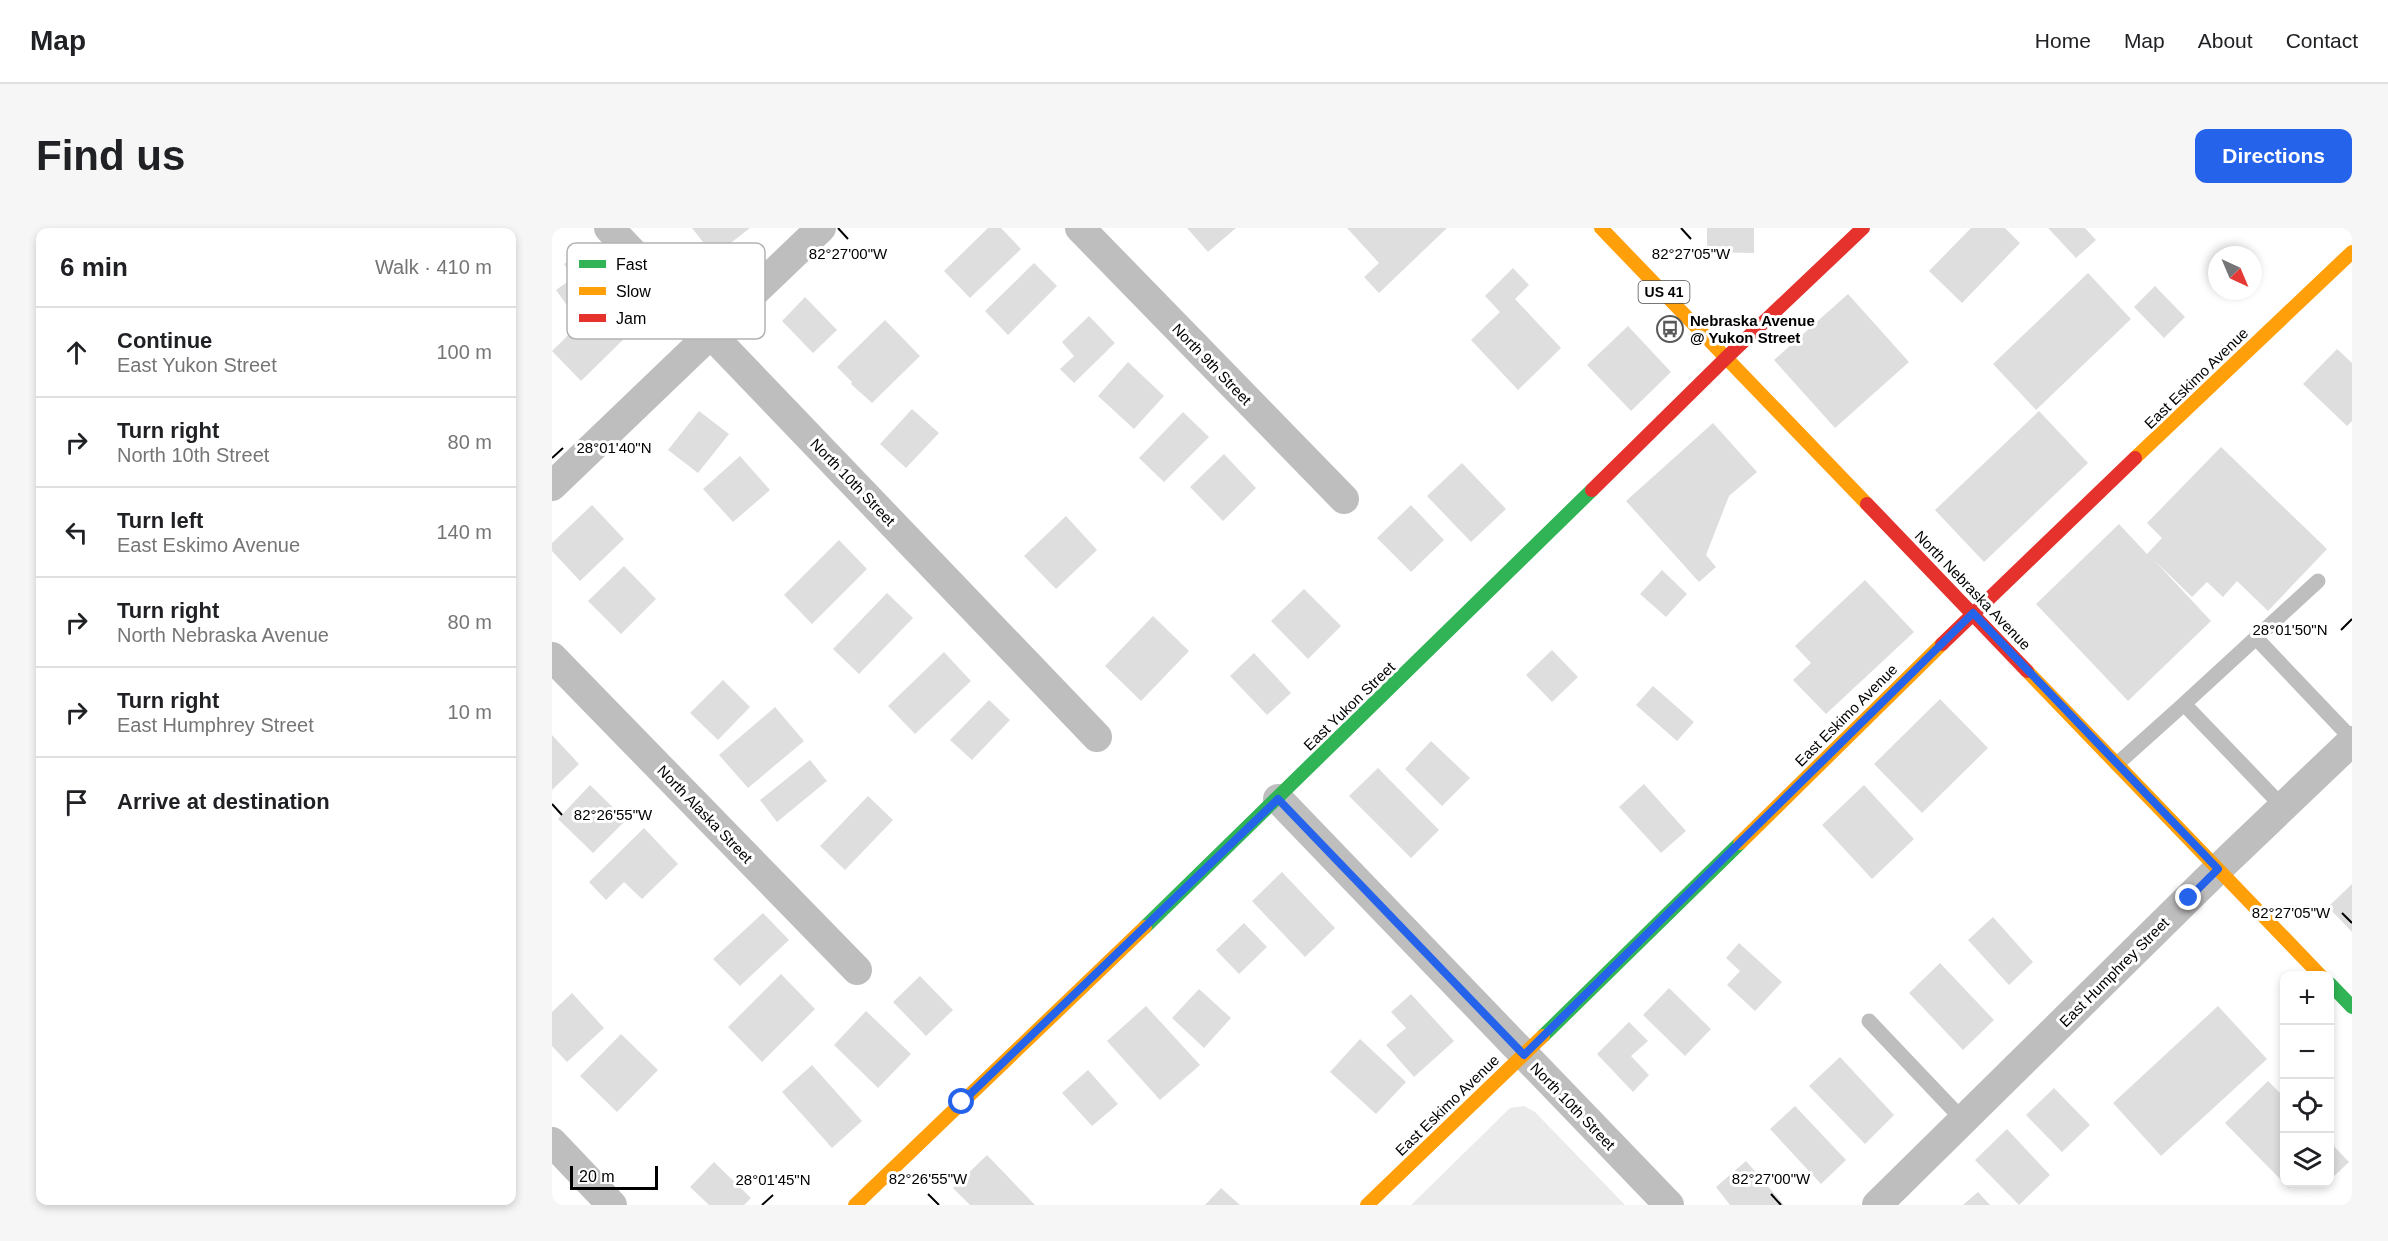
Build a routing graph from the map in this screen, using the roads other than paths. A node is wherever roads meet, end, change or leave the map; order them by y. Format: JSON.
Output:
{"nodes":[{"id":1,"x":609,"y":228,"type":"edge"},
{"id":2,"x":821,"y":228,"type":"edge"},
{"id":3,"x":1080,"y":228,"type":"edge"},
{"id":4,"x":1601,"y":228,"type":"edge"},
{"id":5,"x":1863,"y":228,"type":"edge"},
{"id":6,"x":623,"y":243,"type":"edge"},
{"id":7,"x":2352,"y":252,"type":"edge"},
{"id":8,"x":765,"y":281,"type":"edge"},
{"id":9,"x":705,"y":339,"type":"edge"},
{"id":10,"x":715,"y":339,"type":"edge"},
{"id":11,"x":1726,"y":357,"type":"junction"},
{"id":12,"x":552,"y":486,"type":"edge"},
{"id":13,"x":1344,"y":499,"type":"dead end"},
{"id":14,"x":2318,"y":581,"type":"dead end"},
{"id":15,"x":1973,"y":613,"type":"junction"},
{"id":16,"x":2256,"y":638,"type":"junction"},
{"id":17,"x":552,"y":657,"type":"edge"},
{"id":18,"x":2184,"y":704,"type":"junction"},
{"id":19,"x":1097,"y":737,"type":"dead end"},
{"id":20,"x":2352,"y":740,"type":"edge"},
{"id":21,"x":2117,"y":764,"type":"junction"},
{"id":22,"x":1278,"y":799,"type":"junction"},
{"id":23,"x":2283,"y":807,"type":"junction"},
{"id":24,"x":2218,"y":869,"type":"junction"},
{"id":25,"x":857,"y":970,"type":"dead end"},
{"id":26,"x":2317,"y":971,"type":"edge"},
{"id":27,"x":2334,"y":988,"type":"edge"},
{"id":28,"x":2352,"y":1007,"type":"edge"},
{"id":29,"x":1869,"y":1021,"type":"dead end"},
{"id":30,"x":1524,"y":1055,"type":"junction"},
{"id":31,"x":1963,"y":1120,"type":"junction"},
{"id":32,"x":552,"y":1142,"type":"edge"},
{"id":33,"x":612,"y":1205,"type":"edge"},
{"id":34,"x":855,"y":1205,"type":"edge"},
{"id":35,"x":1367,"y":1205,"type":"edge"},
{"id":36,"x":1669,"y":1205,"type":"edge"},
{"id":37,"x":1877,"y":1205,"type":"edge"}],
"edges":[{"from":1,"to":6,"type":"street","name":"North 10th Street"},
{"from":2,"to":8,"type":"street"},
{"from":3,"to":13,"type":"street","name":"North 9th Street"},
{"from":4,"to":11,"type":"street","name":"North Nebraska Avenue","number":"US 41"},
{"from":5,"to":11,"type":"street","name":"East Yukon Street"},
{"from":7,"to":15,"type":"street","name":"East Eskimo Avenue"},
{"from":9,"to":12,"type":"street"},
{"from":10,"to":19,"type":"street","name":"North 10th Street"},
{"from":11,"to":15,"type":"street","name":"North Nebraska Avenue","number":"US 41"},
{"from":11,"to":22,"type":"street","name":"East Yukon Street"},
{"from":14,"to":16,"type":"lane"},
{"from":15,"to":21,"type":"street","name":"North Nebraska Avenue","number":"US 41"},
{"from":15,"to":30,"type":"street","name":"East Eskimo Avenue"},
{"from":16,"to":18,"type":"lane"},
{"from":16,"to":20,"type":"lane"},
{"from":17,"to":25,"type":"street","name":"North Alaska Street"},
{"from":18,"to":21,"type":"lane"},
{"from":18,"to":23,"type":"lane"},
{"from":20,"to":23,"type":"street","name":"East Humphrey Street"},
{"from":21,"to":24,"type":"street","name":"North Nebraska Avenue","number":"US 41"},
{"from":22,"to":30,"type":"street","name":"North 10th Street"},
{"from":22,"to":34,"type":"street","name":"East Yukon Street"},
{"from":23,"to":24,"type":"street","name":"East Humphrey Street"},
{"from":24,"to":26,"type":"street","name":"North Nebraska Avenue","number":"US 41"},
{"from":24,"to":31,"type":"street","name":"East Humphrey Street"},
{"from":27,"to":28,"type":"street"},
{"from":29,"to":31,"type":"lane"},
{"from":30,"to":35,"type":"street","name":"East Eskimo Avenue"},
{"from":30,"to":36,"type":"street","name":"North 10th Street"},
{"from":31,"to":37,"type":"street","name":"East Humphrey Street"},
{"from":32,"to":33,"type":"street"}]}
